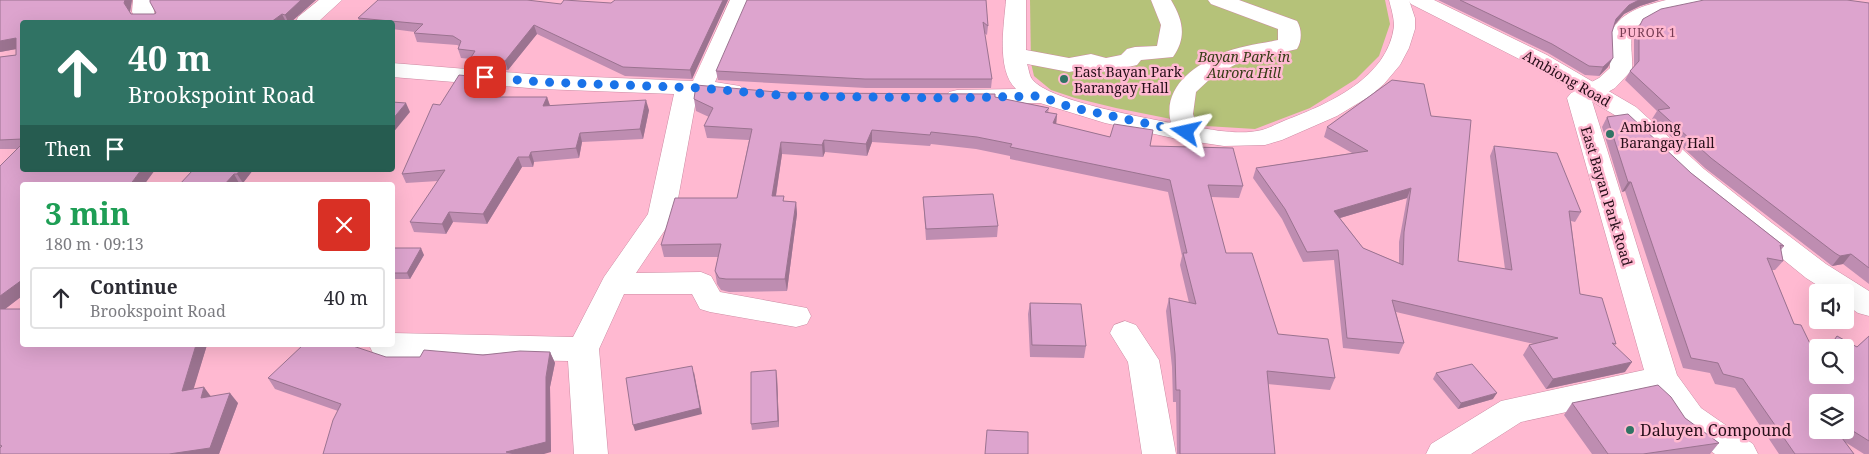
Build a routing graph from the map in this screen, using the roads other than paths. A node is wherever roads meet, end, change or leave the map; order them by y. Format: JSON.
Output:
{"nodes":[{"id":1,"x":143,"y":0,"type":"edge"},
{"id":2,"x":332,"y":0,"type":"edge"},
{"id":3,"x":740,"y":0,"type":"edge"},
{"id":4,"x":1016,"y":0,"type":"edge"},
{"id":5,"x":1161,"y":0,"type":"edge"},
{"id":6,"x":1218,"y":0,"type":"edge"},
{"id":7,"x":1399,"y":0,"type":"edge"},
{"id":8,"x":1418,"y":0,"type":"edge"},
{"id":9,"x":1705,"y":0,"type":"edge"},
{"id":10,"x":146,"y":20,"type":"edge"},
{"id":11,"x":308,"y":20,"type":"edge"},
{"id":12,"x":1016,"y":55,"type":"junction"},
{"id":13,"x":395,"y":70,"type":"edge"},
{"id":14,"x":694,"y":87,"type":"junction"},
{"id":15,"x":1593,"y":92,"type":"junction"},
{"id":16,"x":751,"y":93,"type":"edge"},
{"id":17,"x":1040,"y":96,"type":"junction"},
{"id":18,"x":934,"y":97,"type":"edge"},
{"id":19,"x":1186,"y":132,"type":"junction"},
{"id":20,"x":614,"y":284,"type":"junction"},
{"id":21,"x":1869,"y":305,"type":"edge"},
{"id":22,"x":796,"y":316,"type":"dead end"},
{"id":23,"x":1125,"y":333,"type":"dead end"},
{"id":24,"x":395,"y":345,"type":"edge"},
{"id":25,"x":584,"y":349,"type":"junction"},
{"id":26,"x":1662,"y":378,"type":"junction"},
{"id":27,"x":1728,"y":451,"type":"edge"},
{"id":28,"x":591,"y":454,"type":"edge"},
{"id":29,"x":1159,"y":454,"type":"edge"},
{"id":30,"x":1444,"y":454,"type":"edge"}],
"edges":[{"from":1,"to":10,"type":"street"},
{"from":2,"to":11,"type":"street"},
{"from":3,"to":14,"type":"street"},
{"from":4,"to":12,"type":"street"},
{"from":5,"to":12,"type":"street"},
{"from":6,"to":19,"type":"street"},
{"from":7,"to":19,"type":"street"},
{"from":8,"to":15,"type":"street","name":"Ambiong Road"},
{"from":9,"to":15,"type":"street","name":"East Bayan Park Road"},
{"from":12,"to":17,"type":"street"},
{"from":13,"to":14,"type":"street"},
{"from":14,"to":16,"type":"street"},
{"from":14,"to":20,"type":"street"},
{"from":15,"to":21,"type":"street","name":"Ambiong Road"},
{"from":15,"to":26,"type":"street","name":"East Bayan Park Road"},
{"from":17,"to":18,"type":"street"},
{"from":17,"to":19,"type":"street"},
{"from":20,"to":22,"type":"street"},
{"from":20,"to":25,"type":"street"},
{"from":23,"to":29,"type":"street"},
{"from":24,"to":25,"type":"street"},
{"from":25,"to":28,"type":"street"},
{"from":26,"to":27,"type":"street","name":"East Bayan Park Road"},
{"from":26,"to":30,"type":"street"}]}
